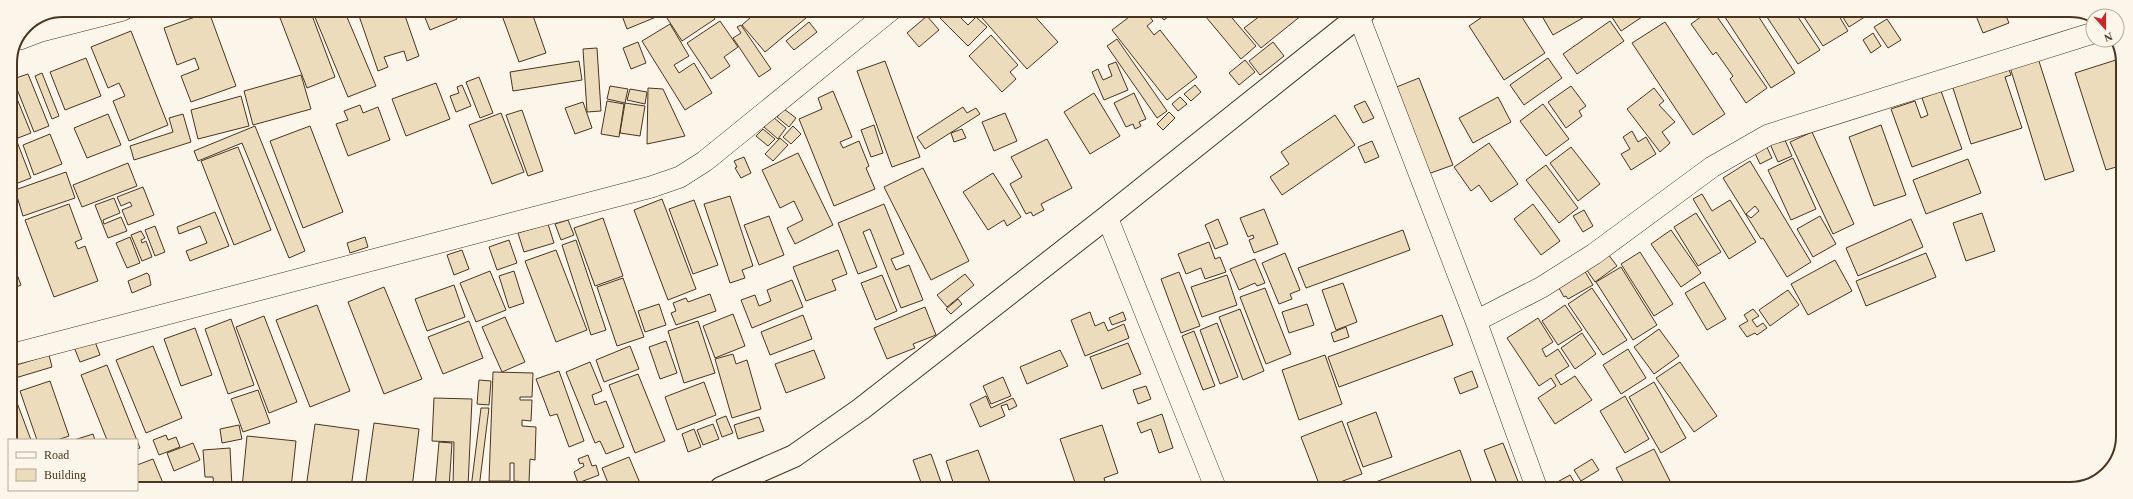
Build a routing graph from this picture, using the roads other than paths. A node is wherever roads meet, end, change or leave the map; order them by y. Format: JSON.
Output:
{"nodes":[{"id":1,"x":96,"y":17,"type":"edge"},
{"id":2,"x":882,"y":17,"type":"edge"},
{"id":3,"x":1358,"y":17,"type":"edge"},
{"id":4,"x":1363,"y":17,"type":"edge"},
{"id":5,"x":2085,"y":36,"type":"edge"},
{"id":6,"x":26,"y":37,"type":"edge"},
{"id":7,"x":1107,"y":217,"type":"junction"},
{"id":8,"x":1476,"y":321,"type":"junction"},
{"id":9,"x":17,"y":353,"type":"edge"},
{"id":10,"x":735,"y":482,"type":"edge"},
{"id":11,"x":1214,"y":482,"type":"edge"},
{"id":12,"x":1534,"y":482,"type":"edge"}],
"edges":[{"from":1,"to":6,"type":"street"},
{"from":2,"to":9,"type":"street"},
{"from":3,"to":7,"type":"street"},
{"from":4,"to":8,"type":"street"},
{"from":5,"to":8,"type":"street"},
{"from":7,"to":10,"type":"street"},
{"from":7,"to":11,"type":"street"},
{"from":8,"to":12,"type":"street"}]}
